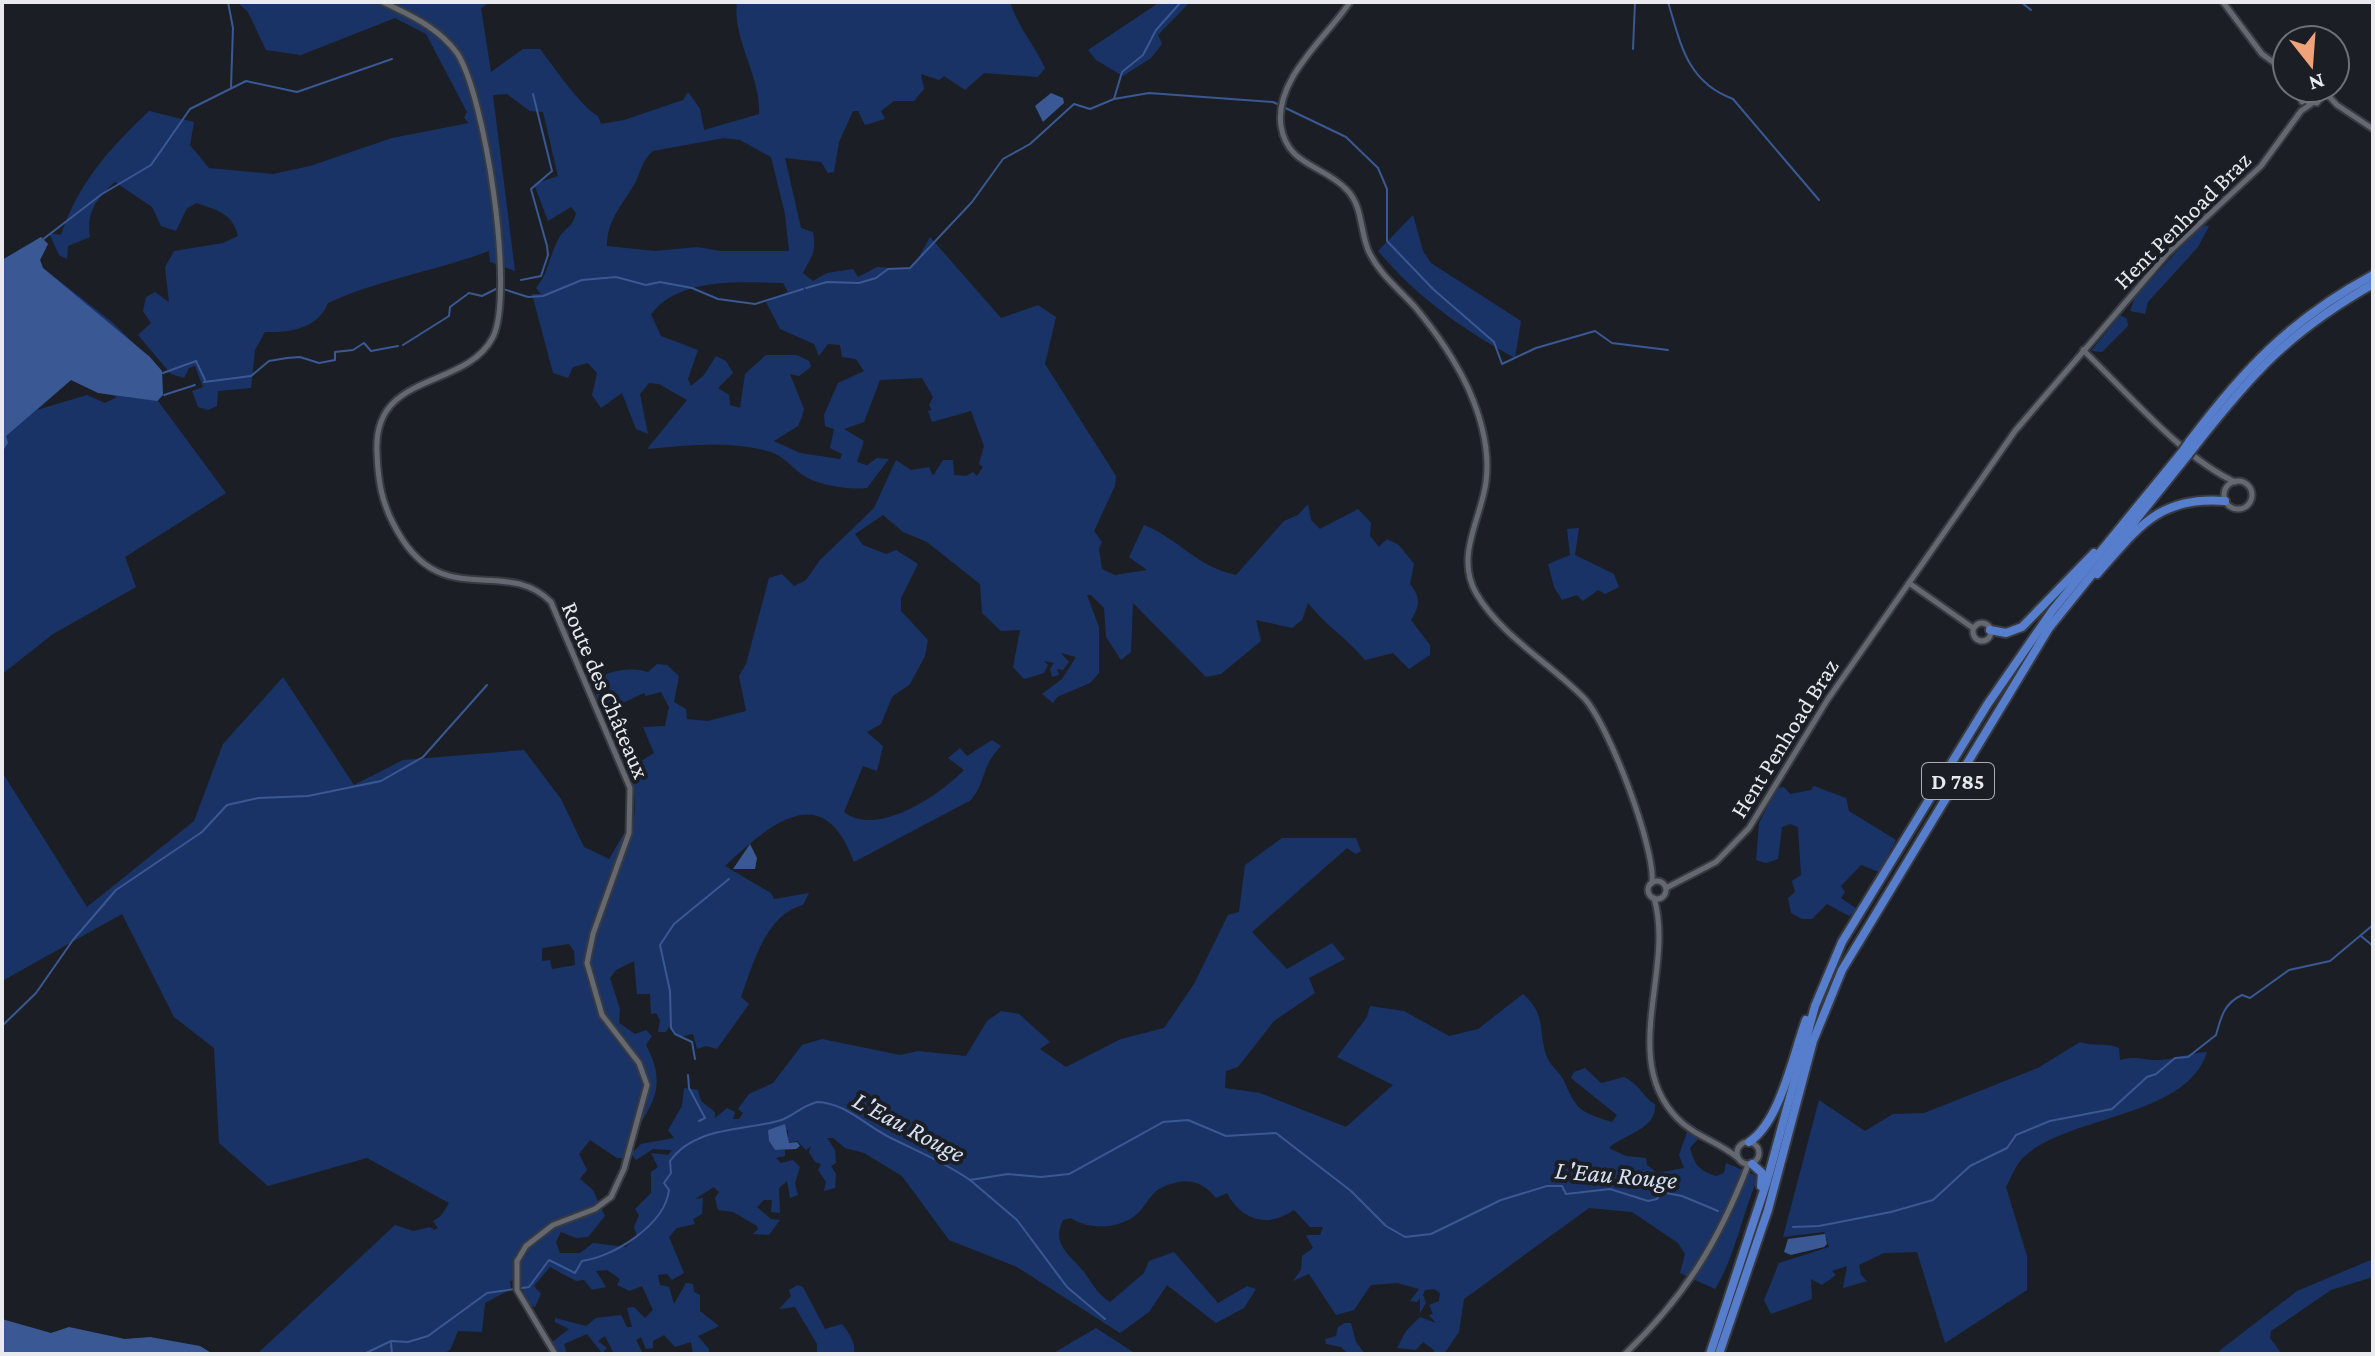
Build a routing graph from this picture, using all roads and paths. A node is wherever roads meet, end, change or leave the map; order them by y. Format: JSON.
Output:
{"nodes":[{"id":1,"x":383,"y":2,"type":"edge"},
{"id":2,"x":1350,"y":2,"type":"edge"},
{"id":3,"x":2223,"y":2,"type":"edge"},
{"id":4,"x":2271,"y":61,"type":"edge"},
{"id":5,"x":2302,"y":104,"type":"edge"},
{"id":6,"x":2311,"y":104,"type":"edge"},
{"id":7,"x":2331,"y":104,"type":"edge"},
{"id":8,"x":2337,"y":105,"type":"joint"},
{"id":9,"x":2301,"y":111,"type":"junction"},
{"id":10,"x":2373,"y":129,"type":"edge"},
{"id":11,"x":2373,"y":275,"type":"edge"},
{"id":12,"x":2373,"y":284,"type":"edge"},
{"id":13,"x":2083,"y":350,"type":"junction"},
{"id":14,"x":2192,"y":444,"type":"junction"},
{"id":15,"x":2185,"y":454,"type":"junction"},
{"id":16,"x":2219,"y":474,"type":"junction"},
{"id":17,"x":2235,"y":482,"type":"junction"},
{"id":18,"x":2225,"y":489,"type":"junction"},
{"id":19,"x":2225,"y":501,"type":"junction"},
{"id":20,"x":2118,"y":530,"type":"junction"},
{"id":21,"x":1909,"y":583,"type":"junction"},
{"id":22,"x":2049,"y":628,"type":"junction"},
{"id":23,"x":1990,"y":630,"type":"junction"},
{"id":24,"x":1973,"y":632,"type":"junction"},
{"id":25,"x":1655,"y":882,"type":"junction"},
{"id":26,"x":1666,"y":888,"type":"junction"},
{"id":27,"x":1657,"y":898,"type":"junction"},
{"id":28,"x":1815,"y":1006,"type":"junction"},
{"id":29,"x":1721,"y":1144,"type":"junction"},
{"id":30,"x":1744,"y":1144,"type":"junction"},
{"id":31,"x":1739,"y":1160,"type":"junction"},
{"id":32,"x":1750,"y":1164,"type":"junction"},
{"id":33,"x":1743,"y":1175,"type":"junction"},
{"id":34,"x":1757,"y":1212,"type":"junction"},
{"id":35,"x":555,"y":1354,"type":"edge"},
{"id":36,"x":1625,"y":1354,"type":"edge"},
{"id":37,"x":1710,"y":1354,"type":"edge"},
{"id":38,"x":1722,"y":1354,"type":"edge"}],
"edges":[{"from":1,"to":35,"type":"street","name":"Route des Châteaux"},
{"from":2,"to":25,"type":"street"},
{"from":3,"to":4,"type":"street"},
{"from":5,"to":9,"type":"street"},
{"from":6,"to":9,"type":"street","name":"Hent Penhoad Braz"},
{"from":7,"to":8,"type":"street"},
{"from":8,"to":10,"type":"street"},
{"from":9,"to":13,"type":"street","name":"Hent Penhoad Braz"},
{"from":11,"to":14,"type":"highway","number":"D 785"},
{"from":12,"to":14,"type":"highway","number":"D 785"},
{"from":13,"to":16,"type":"street"},
{"from":13,"to":21,"type":"street","name":"Hent Penhoad Braz"},
{"from":14,"to":15,"type":"highway","number":"D 785","bridge":true},
{"from":15,"to":20,"type":"highway","number":"D 785"},
{"from":15,"to":22,"type":"highway","number":"D 785"},
{"from":16,"to":17,"type":"street"},
{"from":16,"to":18,"type":"street"},
{"from":17,"to":18,"type":"street"},
{"from":17,"to":19,"type":"street"},
{"from":18,"to":19,"type":"street"},
{"from":19,"to":22,"type":"highway"},
{"from":20,"to":23,"type":"highway"},
{"from":20,"to":28,"type":"highway","number":"D 785"},
{"from":21,"to":24,"type":"street"},
{"from":21,"to":26,"type":"street","name":"Hent Penhoad Braz"},
{"from":22,"to":38,"type":"highway","number":"D 785"},
{"from":23,"to":24,"type":"street"},
{"from":23,"to":24,"type":"street"},
{"from":25,"to":26,"type":"street"},
{"from":25,"to":27,"type":"street"},
{"from":26,"to":27,"type":"street"},
{"from":27,"to":29,"type":"street"},
{"from":28,"to":30,"type":"highway"},
{"from":28,"to":34,"type":"highway","number":"D 785"},
{"from":29,"to":30,"type":"street"},
{"from":29,"to":31,"type":"street"},
{"from":30,"to":31,"type":"street"},
{"from":30,"to":32,"type":"street"},
{"from":31,"to":32,"type":"street"},
{"from":31,"to":33,"type":"street"},
{"from":32,"to":33,"type":"street"},
{"from":32,"to":34,"type":"highway"},
{"from":33,"to":36,"type":"street"},
{"from":34,"to":37,"type":"highway","number":"D 785"}]}
